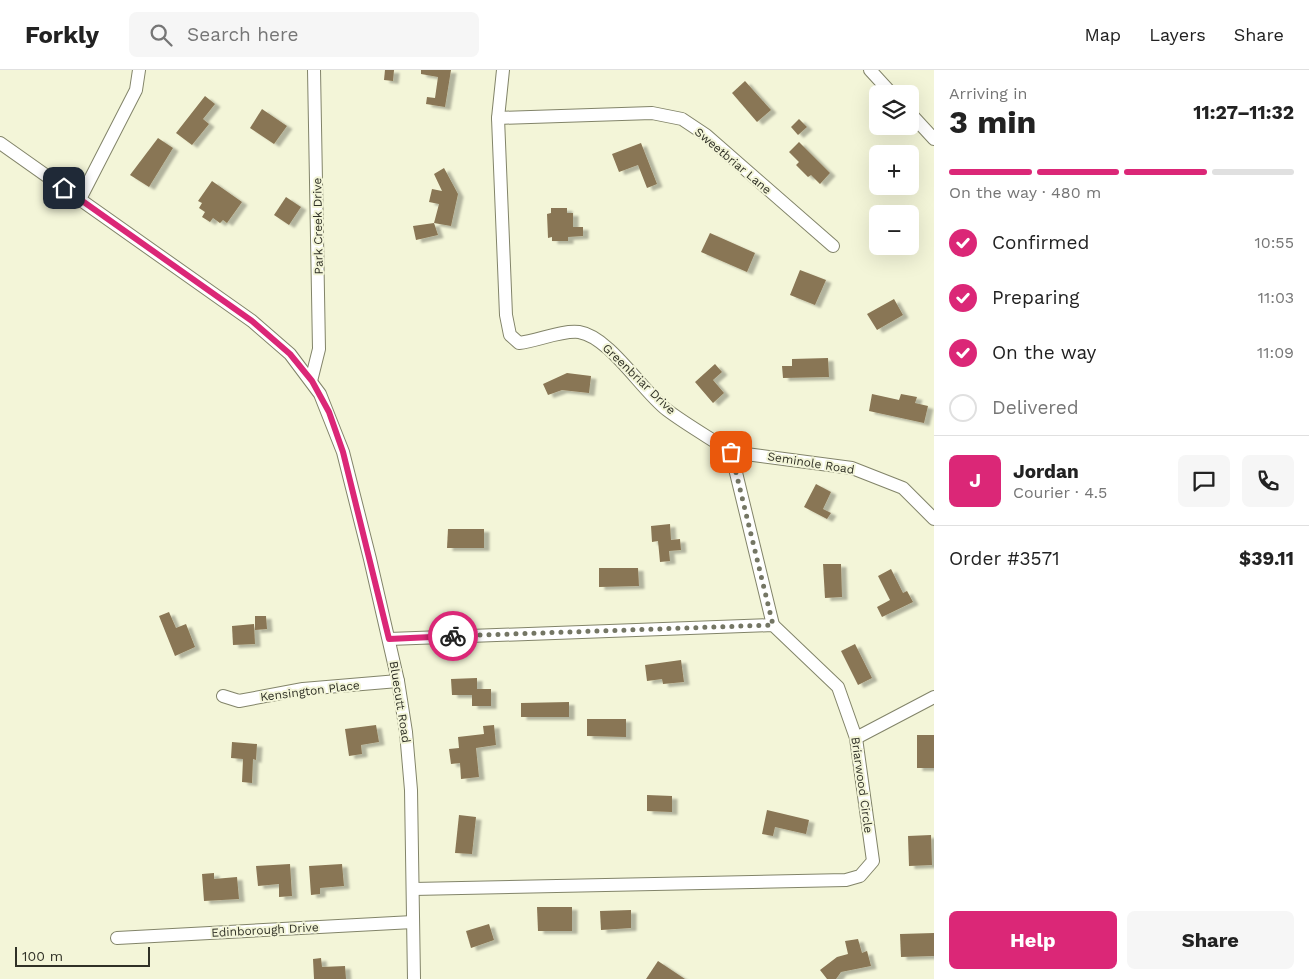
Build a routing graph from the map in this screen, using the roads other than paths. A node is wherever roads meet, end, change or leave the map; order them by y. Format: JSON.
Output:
{"nodes":[{"id":1,"x":139,"y":70,"type":"edge"},
{"id":2,"x":314,"y":70,"type":"edge"},
{"id":3,"x":503,"y":70,"type":"edge"},
{"id":4,"x":870,"y":70,"type":"edge"},
{"id":5,"x":884,"y":85,"type":"edge"},
{"id":6,"x":498,"y":118,"type":"junction"},
{"id":7,"x":919,"y":123,"type":"edge"},
{"id":8,"x":934,"y":139,"type":"edge"},
{"id":9,"x":0,"y":143,"type":"edge"},
{"id":10,"x":80,"y":199,"type":"junction"},
{"id":11,"x":833,"y":246,"type":"dead end"},
{"id":12,"x":312,"y":381,"type":"junction"},
{"id":13,"x":731,"y":452,"type":"junction"},
{"id":14,"x":934,"y":519,"type":"edge"},
{"id":15,"x":773,"y":625,"type":"junction"},
{"id":16,"x":389,"y":639,"type":"junction"},
{"id":17,"x":398,"y":681,"type":"junction"},
{"id":18,"x":223,"y":696,"type":"dead end"},
{"id":19,"x":934,"y":697,"type":"edge"},
{"id":20,"x":856,"y":738,"type":"junction"},
{"id":21,"x":413,"y":889,"type":"junction"},
{"id":22,"x":413,"y":922,"type":"junction"},
{"id":23,"x":117,"y":938,"type":"dead end"},
{"id":24,"x":414,"y":979,"type":"edge"}],
"edges":[{"from":1,"to":10,"type":"street"},
{"from":2,"to":12,"type":"street","name":"Park Creek Drive"},
{"from":3,"to":6,"type":"street","name":"Greenbriar Drive"},
{"from":4,"to":5,"type":"street"},
{"from":6,"to":11,"type":"street","name":"Sweetbriar Lane"},
{"from":6,"to":13,"type":"street","name":"Greenbriar Drive"},
{"from":7,"to":8,"type":"street"},
{"from":9,"to":10,"type":"street","name":"Bluecutt Road"},
{"from":10,"to":12,"type":"street","name":"Bluecutt Road"},
{"from":12,"to":16,"type":"street","name":"Bluecutt Road"},
{"from":13,"to":14,"type":"street","name":"Seminole Road"},
{"from":13,"to":15,"type":"street"},
{"from":15,"to":16,"type":"street"},
{"from":15,"to":20,"type":"street","name":"Briarwood Circle"},
{"from":16,"to":17,"type":"street","name":"Bluecutt Road"},
{"from":17,"to":18,"type":"street","name":"Kensington Place"},
{"from":17,"to":21,"type":"street","name":"Bluecutt Road"},
{"from":19,"to":20,"type":"street"},
{"from":20,"to":21,"type":"street","name":"Briarwood Circle"},
{"from":21,"to":22,"type":"street","name":"Bluecutt Road"},
{"from":22,"to":23,"type":"street","name":"Edinborough Drive"},
{"from":22,"to":24,"type":"street","name":"Bluecutt Road"}]}
